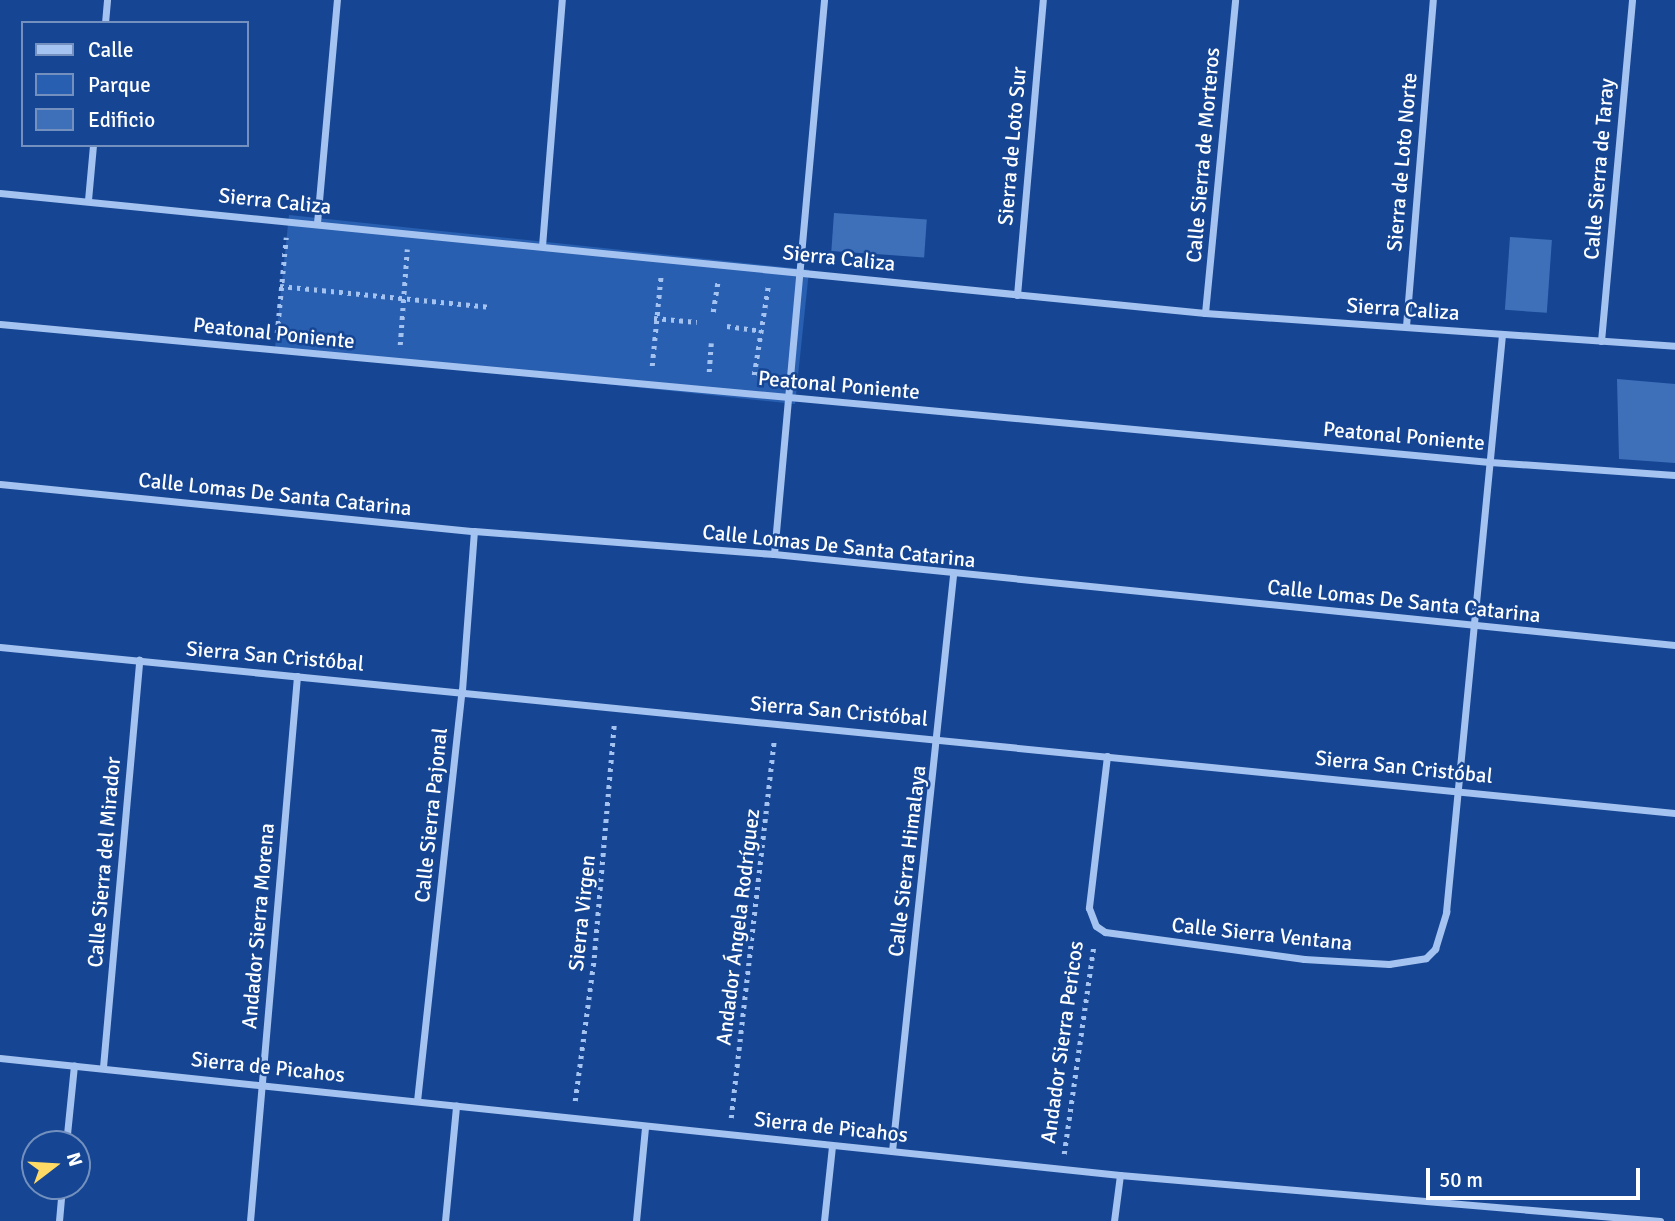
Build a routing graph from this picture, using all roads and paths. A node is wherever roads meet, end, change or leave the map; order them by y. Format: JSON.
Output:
{"nodes":[{"id":1,"x":107,"y":0,"type":"edge"},
{"id":2,"x":337,"y":0,"type":"edge"},
{"id":3,"x":562,"y":0,"type":"edge"},
{"id":4,"x":824,"y":0,"type":"edge"},
{"id":5,"x":1043,"y":0,"type":"edge"},
{"id":6,"x":1235,"y":0,"type":"edge"},
{"id":7,"x":1433,"y":0,"type":"edge"},
{"id":8,"x":1632,"y":0,"type":"edge"},
{"id":9,"x":105,"y":21,"type":"edge"},
{"id":10,"x":93,"y":147,"type":"edge"},
{"id":11,"x":0,"y":193,"type":"edge"},
{"id":12,"x":88,"y":200,"type":"junction"},
{"id":13,"x":288,"y":220,"type":"junction"},
{"id":14,"x":317,"y":223,"type":"junction"},
{"id":15,"x":409,"y":233,"type":"junction"},
{"id":16,"x":542,"y":246,"type":"junction"},
{"id":17,"x":663,"y":258,"type":"junction"},
{"id":18,"x":720,"y":263,"type":"junction"},
{"id":19,"x":770,"y":269,"type":"junction"},
{"id":20,"x":802,"y":272,"type":"junction"},
{"id":21,"x":280,"y":286,"type":"junction"},
{"id":22,"x":1017,"y":295,"type":"junction"},
{"id":23,"x":402,"y":299,"type":"junction"},
{"id":24,"x":491,"y":307,"type":"dead end"},
{"id":25,"x":713,"y":312,"type":"dead end"},
{"id":26,"x":1205,"y":313,"type":"junction"},
{"id":27,"x":654,"y":318,"type":"junction"},
{"id":28,"x":697,"y":322,"type":"dead end"},
{"id":29,"x":0,"y":324,"type":"edge"},
{"id":30,"x":727,"y":326,"type":"dead end"},
{"id":31,"x":1406,"y":326,"type":"junction"},
{"id":32,"x":762,"y":331,"type":"junction"},
{"id":33,"x":1502,"y":335,"type":"junction"},
{"id":34,"x":276,"y":336,"type":"dead end"},
{"id":35,"x":1601,"y":341,"type":"junction"},
{"id":36,"x":711,"y":343,"type":"dead end"},
{"id":37,"x":1675,"y":346,"type":"edge"},
{"id":38,"x":400,"y":349,"type":"dead end"},
{"id":39,"x":661,"y":367,"type":"dead end"},
{"id":40,"x":696,"y":370,"type":"dead end"},
{"id":41,"x":709,"y":372,"type":"junction"},
{"id":42,"x":721,"y":373,"type":"dead end"},
{"id":43,"x":745,"y":375,"type":"dead end"},
{"id":44,"x":790,"y":398,"type":"junction"},
{"id":45,"x":1490,"y":462,"type":"junction"},
{"id":46,"x":1675,"y":475,"type":"edge"},
{"id":47,"x":0,"y":484,"type":"edge"},
{"id":48,"x":474,"y":531,"type":"junction"},
{"id":49,"x":774,"y":554,"type":"junction"},
{"id":50,"x":953,"y":575,"type":"junction"},
{"id":51,"x":1472,"y":625,"type":"junction"},
{"id":52,"x":1675,"y":645,"type":"edge"},
{"id":53,"x":0,"y":647,"type":"edge"},
{"id":54,"x":139,"y":660,"type":"junction"},
{"id":55,"x":297,"y":676,"type":"junction"},
{"id":56,"x":462,"y":690,"type":"junction"},
{"id":57,"x":615,"y":709,"type":"junction"},
{"id":58,"x":775,"y":722,"type":"junction"},
{"id":59,"x":939,"y":737,"type":"junction"},
{"id":60,"x":1107,"y":756,"type":"junction"},
{"id":61,"x":1457,"y":789,"type":"junction"},
{"id":62,"x":1675,"y":813,"type":"edge"},
{"id":63,"x":1096,"y":926,"type":"junction"},
{"id":64,"x":0,"y":1058,"type":"edge"},
{"id":65,"x":75,"y":1065,"type":"junction"},
{"id":66,"x":103,"y":1067,"type":"junction"},
{"id":67,"x":262,"y":1083,"type":"junction"},
{"id":68,"x":417,"y":1101,"type":"junction"},
{"id":69,"x":456,"y":1106,"type":"junction"},
{"id":70,"x":573,"y":1120,"type":"junction"},
{"id":71,"x":645,"y":1128,"type":"junction"},
{"id":72,"x":68,"y":1130,"type":"edge"},
{"id":73,"x":730,"y":1134,"type":"junction"},
{"id":74,"x":832,"y":1146,"type":"junction"},
{"id":75,"x":892,"y":1151,"type":"junction"},
{"id":76,"x":1062,"y":1168,"type":"junction"},
{"id":77,"x":1119,"y":1175,"type":"junction"},
{"id":78,"x":61,"y":1200,"type":"edge"},
{"id":79,"x":1543,"y":1211,"type":"junction"},
{"id":80,"x":59,"y":1221,"type":"edge"},
{"id":81,"x":250,"y":1221,"type":"edge"},
{"id":82,"x":445,"y":1221,"type":"edge"},
{"id":83,"x":636,"y":1221,"type":"edge"},
{"id":84,"x":824,"y":1221,"type":"edge"},
{"id":85,"x":1114,"y":1221,"type":"edge"},
{"id":86,"x":1542,"y":1221,"type":"edge"},
{"id":87,"x":1660,"y":1221,"type":"edge"}],
"edges":[{"from":1,"to":9,"type":"street"},
{"from":2,"to":14,"type":"street"},
{"from":3,"to":16,"type":"street"},
{"from":4,"to":20,"type":"street"},
{"from":5,"to":22,"type":"street","name":"Sierra de Loto Sur"},
{"from":6,"to":26,"type":"street","name":"Calle Sierra de Morteros"},
{"from":7,"to":31,"type":"street","name":"Sierra de Loto Norte"},
{"from":8,"to":35,"type":"street","name":"Calle Sierra de Taray"},
{"from":10,"to":12,"type":"street"},
{"from":11,"to":12,"type":"street","name":"Sierra Caliza"},
{"from":12,"to":13,"type":"street","name":"Sierra Caliza"},
{"from":13,"to":14,"type":"street","name":"Sierra Caliza"},
{"from":13,"to":21,"type":"path"},
{"from":14,"to":15,"type":"street","name":"Sierra Caliza"},
{"from":15,"to":16,"type":"street","name":"Sierra Caliza"},
{"from":15,"to":23,"type":"path"},
{"from":16,"to":17,"type":"street","name":"Sierra Caliza"},
{"from":17,"to":18,"type":"street","name":"Sierra Caliza"},
{"from":17,"to":27,"type":"path"},
{"from":18,"to":19,"type":"street","name":"Sierra Caliza"},
{"from":18,"to":25,"type":"path"},
{"from":19,"to":20,"type":"street","name":"Sierra Caliza"},
{"from":19,"to":32,"type":"path"},
{"from":20,"to":22,"type":"street","name":"Sierra Caliza"},
{"from":20,"to":44,"type":"street"},
{"from":21,"to":23,"type":"path"},
{"from":21,"to":34,"type":"path"},
{"from":22,"to":26,"type":"street","name":"Sierra Caliza"},
{"from":23,"to":24,"type":"path"},
{"from":23,"to":38,"type":"path"},
{"from":26,"to":31,"type":"street","name":"Sierra Caliza"},
{"from":27,"to":28,"type":"path"},
{"from":27,"to":39,"type":"path"},
{"from":29,"to":44,"type":"street","name":"Peatonal Poniente"},
{"from":30,"to":32,"type":"path"},
{"from":31,"to":33,"type":"street","name":"Sierra Caliza"},
{"from":32,"to":43,"type":"path"},
{"from":33,"to":35,"type":"street","name":"Sierra Caliza"},
{"from":33,"to":45,"type":"street"},
{"from":35,"to":37,"type":"street","name":"Sierra Caliza"},
{"from":36,"to":41,"type":"path"},
{"from":40,"to":41,"type":"path"},
{"from":41,"to":42,"type":"path"},
{"from":44,"to":45,"type":"street","name":"Peatonal Poniente"},
{"from":44,"to":49,"type":"street"},
{"from":45,"to":46,"type":"street","name":"Peatonal Poniente"},
{"from":45,"to":51,"type":"street"},
{"from":47,"to":48,"type":"street","name":"Calle Lomas De Santa Catarina"},
{"from":48,"to":49,"type":"street","name":"Calle Lomas De Santa Catarina"},
{"from":48,"to":56,"type":"street","name":"Calle Sierra Pajonal"},
{"from":49,"to":50,"type":"street","name":"Calle Lomas De Santa Catarina"},
{"from":50,"to":51,"type":"street","name":"Calle Lomas De Santa Catarina"},
{"from":50,"to":59,"type":"street","name":"Calle Sierra Himalaya"},
{"from":51,"to":52,"type":"street","name":"Calle Lomas De Santa Catarina"},
{"from":51,"to":61,"type":"street"},
{"from":53,"to":54,"type":"street","name":"Sierra San Cristóbal"},
{"from":54,"to":55,"type":"street","name":"Sierra San Cristóbal"},
{"from":54,"to":66,"type":"street","name":"Calle Sierra del Mirador"},
{"from":55,"to":56,"type":"street","name":"Sierra San Cristóbal"},
{"from":55,"to":67,"type":"street","name":"Andador Sierra Morena"},
{"from":56,"to":57,"type":"street","name":"Sierra San Cristóbal"},
{"from":56,"to":68,"type":"street","name":"Calle Sierra Pajonal"},
{"from":57,"to":58,"type":"street","name":"Sierra San Cristóbal"},
{"from":57,"to":70,"type":"path","name":"Sierra Virgen"},
{"from":58,"to":59,"type":"street","name":"Sierra San Cristóbal"},
{"from":58,"to":73,"type":"path","name":"Andador Ángela Rodríguez"},
{"from":59,"to":60,"type":"street","name":"Sierra San Cristóbal"},
{"from":59,"to":75,"type":"street","name":"Calle Sierra Himalaya"},
{"from":60,"to":61,"type":"street","name":"Sierra San Cristóbal"},
{"from":60,"to":63,"type":"street","name":"Andador Sierra Pericos"},
{"from":61,"to":62,"type":"street","name":"Sierra San Cristóbal"},
{"from":61,"to":63,"type":"street","name":"Calle Sierra Ventana"},
{"from":63,"to":76,"type":"path","name":"Andador Sierra Pericos"},
{"from":64,"to":65,"type":"street","name":"Sierra de Picahos"},
{"from":65,"to":66,"type":"street","name":"Sierra de Picahos"},
{"from":65,"to":72,"type":"street"},
{"from":66,"to":67,"type":"street","name":"Sierra de Picahos"},
{"from":67,"to":68,"type":"street","name":"Sierra de Picahos"},
{"from":67,"to":81,"type":"street","name":"Andador Sierra Morena"},
{"from":68,"to":69,"type":"street","name":"Sierra de Picahos"},
{"from":69,"to":70,"type":"street","name":"Sierra de Picahos"},
{"from":69,"to":82,"type":"street"},
{"from":70,"to":71,"type":"street","name":"Sierra de Picahos"},
{"from":71,"to":73,"type":"street","name":"Sierra de Picahos"},
{"from":71,"to":83,"type":"street"},
{"from":73,"to":74,"type":"street","name":"Sierra de Picahos"},
{"from":74,"to":75,"type":"street","name":"Sierra de Picahos"},
{"from":74,"to":84,"type":"street"},
{"from":75,"to":76,"type":"street","name":"Sierra de Picahos"},
{"from":76,"to":77,"type":"street","name":"Sierra de Picahos"},
{"from":77,"to":79,"type":"street","name":"Sierra de Picahos"},
{"from":77,"to":85,"type":"street"},
{"from":78,"to":80,"type":"street"},
{"from":79,"to":86,"type":"street"},
{"from":79,"to":87,"type":"street","name":"Sierra de Picahos"}]}
